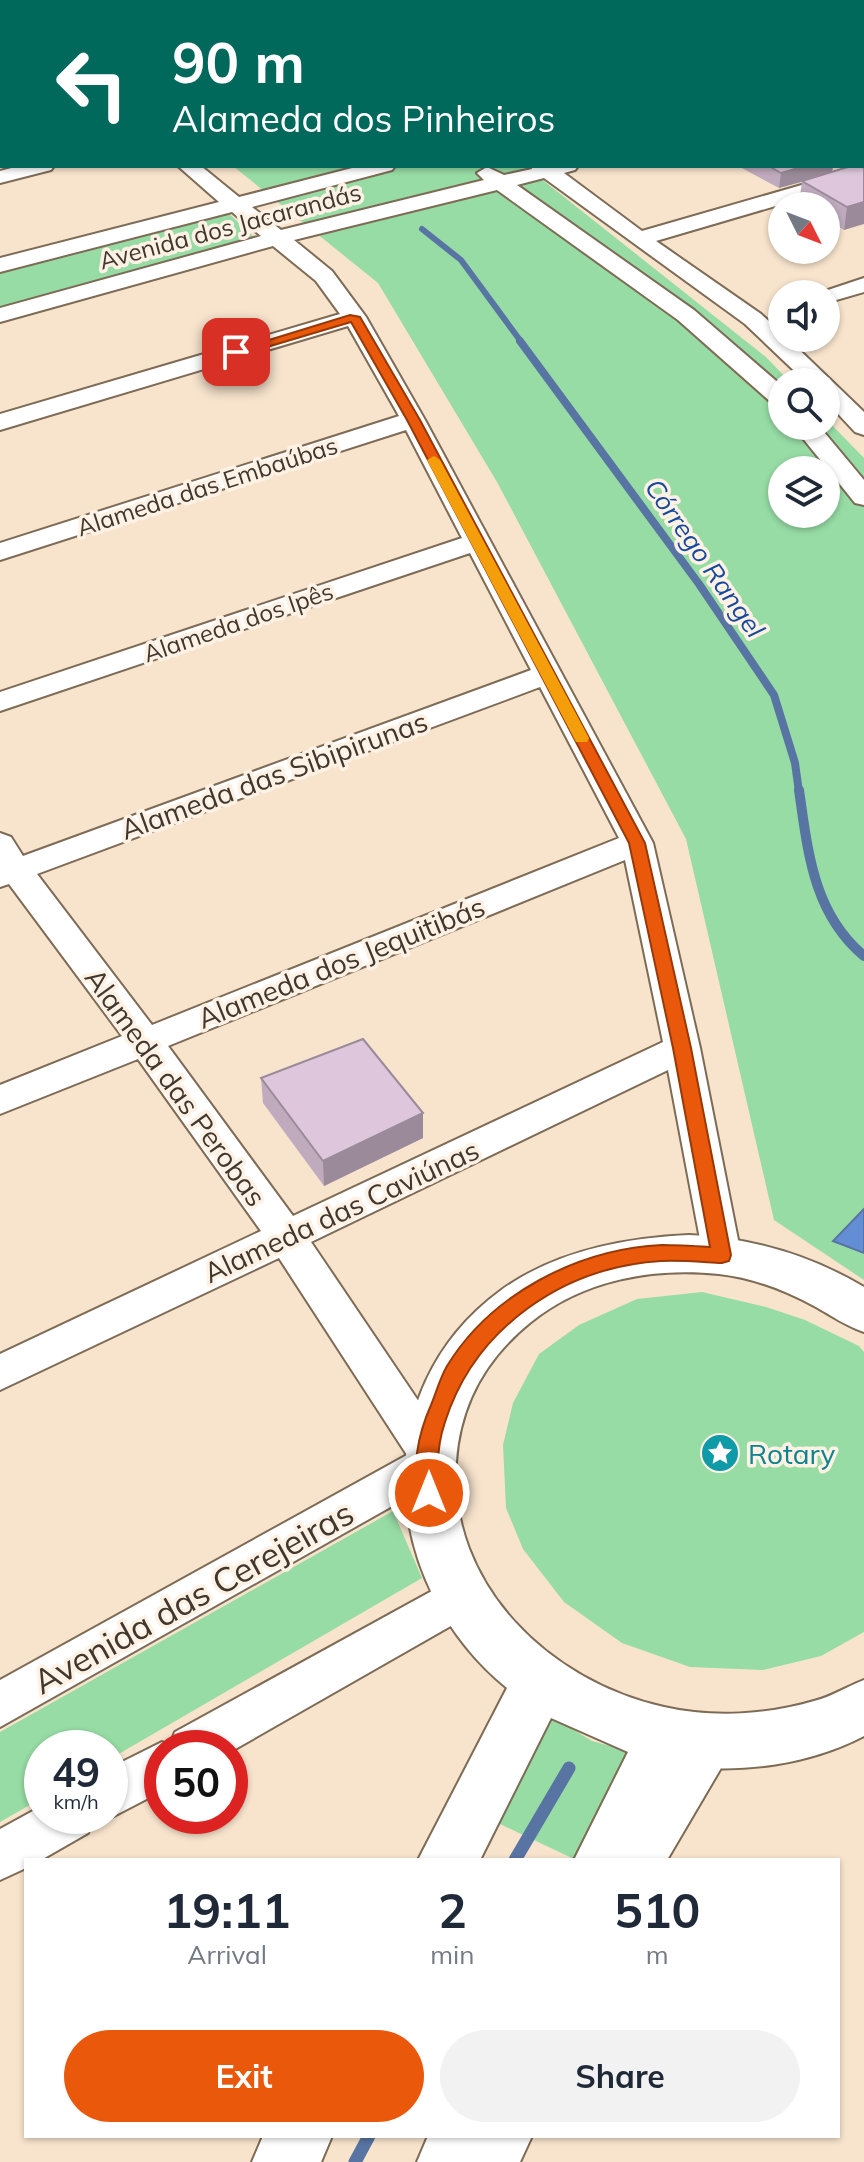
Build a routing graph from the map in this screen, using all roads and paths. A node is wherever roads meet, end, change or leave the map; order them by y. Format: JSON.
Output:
{"nodes":[{"id":1,"x":36,"y":168,"type":"edge"},
{"id":2,"x":190,"y":168,"type":"edge"},
{"id":3,"x":377,"y":168,"type":"edge"},
{"id":4,"x":479,"y":168,"type":"edge"},
{"id":5,"x":553,"y":168,"type":"edge"},
{"id":6,"x":864,"y":173,"type":"edge"},
{"id":7,"x":0,"y":177,"type":"edge"},
{"id":8,"x":502,"y":183,"type":"junction"},
{"id":9,"x":234,"y":203,"type":"junction"},
{"id":10,"x":277,"y":238,"type":"junction"},
{"id":11,"x":639,"y":239,"type":"junction"},
{"id":12,"x":0,"y":265,"type":"edge"},
{"id":13,"x":864,"y":285,"type":"edge"},
{"id":14,"x":840,"y":292,"type":"edge"},
{"id":15,"x":768,"y":314,"type":"edge"},
{"id":16,"x":0,"y":315,"type":"edge"},
{"id":17,"x":354,"y":317,"type":"junction"},
{"id":18,"x":753,"y":319,"type":"junction"},
{"id":19,"x":805,"y":368,"type":"edge"},
{"id":20,"x":768,"y":387,"type":"edge"},
{"id":21,"x":855,"y":404,"type":"edge"},
{"id":22,"x":413,"y":420,"type":"junction"},
{"id":23,"x":0,"y":422,"type":"edge"},
{"id":24,"x":864,"y":427,"type":"edge"},
{"id":25,"x":817,"y":440,"type":"edge"},
{"id":26,"x":864,"y":497,"type":"edge"},
{"id":27,"x":476,"y":542,"type":"junction"},
{"id":28,"x":0,"y":552,"type":"edge"},
{"id":29,"x":548,"y":674,"type":"junction"},
{"id":30,"x":0,"y":702,"type":"edge"},
{"id":31,"x":637,"y":843,"type":"junction"},
{"id":32,"x":5,"y":863,"type":"edge"},
{"id":33,"x":144,"y":1040,"type":"junction"},
{"id":34,"x":682,"y":1048,"type":"junction"},
{"id":35,"x":0,"y":1100,"type":"edge"},
{"id":36,"x":287,"y":1238,"type":"junction"},
{"id":37,"x":722,"y":1255,"type":"junction"},
{"id":38,"x":864,"y":1312,"type":"edge"},
{"id":39,"x":0,"y":1373,"type":"edge"},
{"id":40,"x":428,"y":1458,"type":"junction"},
{"id":41,"x":461,"y":1596,"type":"junction"},
{"id":42,"x":541,"y":1681,"type":"junction"},
{"id":43,"x":0,"y":1705,"type":"edge"},
{"id":44,"x":864,"y":1707,"type":"edge"},
{"id":45,"x":864,"y":1728,"type":"edge"},
{"id":46,"x":224,"y":1730,"type":"edge"},
{"id":47,"x":667,"y":1735,"type":"junction"},
{"id":48,"x":39,"y":1834,"type":"edge"},
{"id":49,"x":0,"y":1856,"type":"edge"},
{"id":50,"x":449,"y":1858,"type":"edge"},
{"id":51,"x":605,"y":1858,"type":"edge"},
{"id":52,"x":642,"y":1858,"type":"edge"},
{"id":53,"x":298,"y":2138,"type":"edge"},
{"id":54,"x":462,"y":2138,"type":"edge"},
{"id":55,"x":504,"y":2138,"type":"edge"},
{"id":56,"x":285,"y":2162,"type":"edge"},
{"id":57,"x":450,"y":2162,"type":"edge"},
{"id":58,"x":492,"y":2162,"type":"edge"}],
"edges":[{"from":1,"to":7,"type":"street"},
{"from":2,"to":9,"type":"street"},
{"from":3,"to":9,"type":"street","name":"Avenida dos Jacarandás"},
{"from":4,"to":8,"type":"street"},
{"from":5,"to":8,"type":"street","name":"Avenida dos Jacarandás"},
{"from":5,"to":11,"type":"street"},
{"from":6,"to":11,"type":"street"},
{"from":8,"to":10,"type":"street","name":"Avenida dos Jacarandás"},
{"from":8,"to":20,"type":"street"},
{"from":9,"to":10,"type":"street"},
{"from":9,"to":12,"type":"street","name":"Avenida dos Jacarandás"},
{"from":10,"to":16,"type":"street","name":"Avenida dos Jacarandás"},
{"from":10,"to":17,"type":"street"},
{"from":11,"to":18,"type":"street"},
{"from":13,"to":14,"type":"street"},
{"from":15,"to":18,"type":"street"},
{"from":17,"to":22,"type":"street"},
{"from":17,"to":23,"type":"street"},
{"from":18,"to":19,"type":"street"},
{"from":21,"to":24,"type":"street"},
{"from":22,"to":27,"type":"street"},
{"from":22,"to":28,"type":"street","name":"Alameda das Embaúbas"},
{"from":25,"to":26,"type":"street"},
{"from":27,"to":29,"type":"street"},
{"from":27,"to":30,"type":"street","name":"Alameda dos Ipês"},
{"from":29,"to":31,"type":"street"},
{"from":29,"to":32,"type":"street","name":"Alameda das Sibipirunas"},
{"from":31,"to":33,"type":"street","name":"Alameda dos Jequitibás"},
{"from":31,"to":34,"type":"street"},
{"from":32,"to":33,"type":"street","name":"Alameda das Perobas"},
{"from":33,"to":35,"type":"street","name":"Alameda dos Jequitibás"},
{"from":33,"to":36,"type":"street","name":"Alameda das Perobas"},
{"from":34,"to":36,"type":"street","name":"Alameda das Caviúnas"},
{"from":34,"to":37,"type":"street"},
{"from":36,"to":39,"type":"street","name":"Alameda das Caviúnas"},
{"from":36,"to":40,"type":"street","name":"Alameda das Perobas"},
{"from":37,"to":38,"type":"main road"},
{"from":37,"to":40,"type":"main road"},
{"from":40,"to":41,"type":"main road"},
{"from":40,"to":43,"type":"street","name":"Avenida das Cerejeiras"},
{"from":41,"to":42,"type":"main road"},
{"from":41,"to":46,"type":"street"},
{"from":42,"to":47,"type":"main road"},
{"from":42,"to":50,"type":"main road"},
{"from":44,"to":47,"type":"main road"},
{"from":45,"to":52,"type":"street"},
{"from":47,"to":51,"type":"main road"},
{"from":48,"to":49,"type":"street"},
{"from":53,"to":56,"type":"main road"},
{"from":54,"to":57,"type":"main road"},
{"from":55,"to":58,"type":"street"}]}
